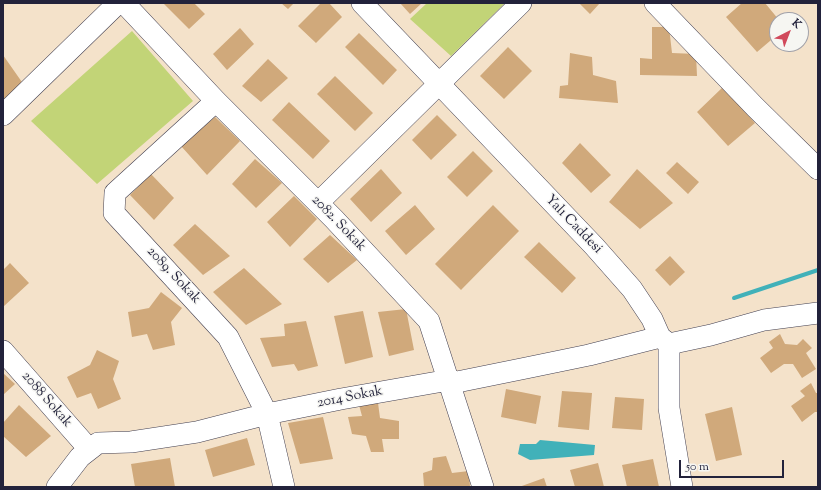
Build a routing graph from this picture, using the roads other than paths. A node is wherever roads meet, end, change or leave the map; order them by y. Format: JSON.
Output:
{"nodes":[{"id":1,"x":118,"y":3,"type":"edge"},
{"id":2,"x":124,"y":3,"type":"edge"},
{"id":3,"x":362,"y":3,"type":"edge"},
{"id":4,"x":521,"y":3,"type":"edge"},
{"id":5,"x":655,"y":3,"type":"edge"},
{"id":6,"x":439,"y":84,"type":"junction"},
{"id":7,"x":216,"y":101,"type":"junction"},
{"id":8,"x":3,"y":115,"type":"edge"},
{"id":9,"x":818,"y":169,"type":"edge"},
{"id":10,"x":318,"y":203,"type":"junction"},
{"id":11,"x":818,"y":313,"type":"edge"},
{"id":12,"x":664,"y":340,"type":"junction"},
{"id":13,"x":3,"y":351,"type":"edge"},
{"id":14,"x":449,"y":380,"type":"junction"},
{"id":15,"x":266,"y":414,"type":"junction"},
{"id":16,"x":89,"y":449,"type":"junction"},
{"id":17,"x":57,"y":487,"type":"edge"},
{"id":18,"x":284,"y":487,"type":"edge"},
{"id":19,"x":483,"y":487,"type":"edge"},
{"id":20,"x":682,"y":487,"type":"edge"}],
"edges":[{"from":1,"to":8,"type":"street"},
{"from":2,"to":7,"type":"street","name":"2082. Sokak"},
{"from":3,"to":6,"type":"street","name":"Yalı Caddesi"},
{"from":4,"to":6,"type":"street"},
{"from":5,"to":9,"type":"street"},
{"from":6,"to":10,"type":"street"},
{"from":6,"to":12,"type":"street","name":"Yalı Caddesi"},
{"from":7,"to":10,"type":"street","name":"2082. Sokak"},
{"from":7,"to":15,"type":"street","name":"2089. Sokak"},
{"from":10,"to":14,"type":"street","name":"2082. Sokak"},
{"from":11,"to":12,"type":"street"},
{"from":12,"to":14,"type":"street","name":"2014 Sokak"},
{"from":12,"to":20,"type":"street"},
{"from":13,"to":16,"type":"street","name":"2088 Sokak"},
{"from":14,"to":15,"type":"street","name":"2014 Sokak"},
{"from":14,"to":19,"type":"street","name":"2082. Sokak"},
{"from":15,"to":16,"type":"street","name":"2014 Sokak"},
{"from":15,"to":18,"type":"street","name":"2089. Sokak"},
{"from":16,"to":17,"type":"street","name":"2014 Sokak"}]}
